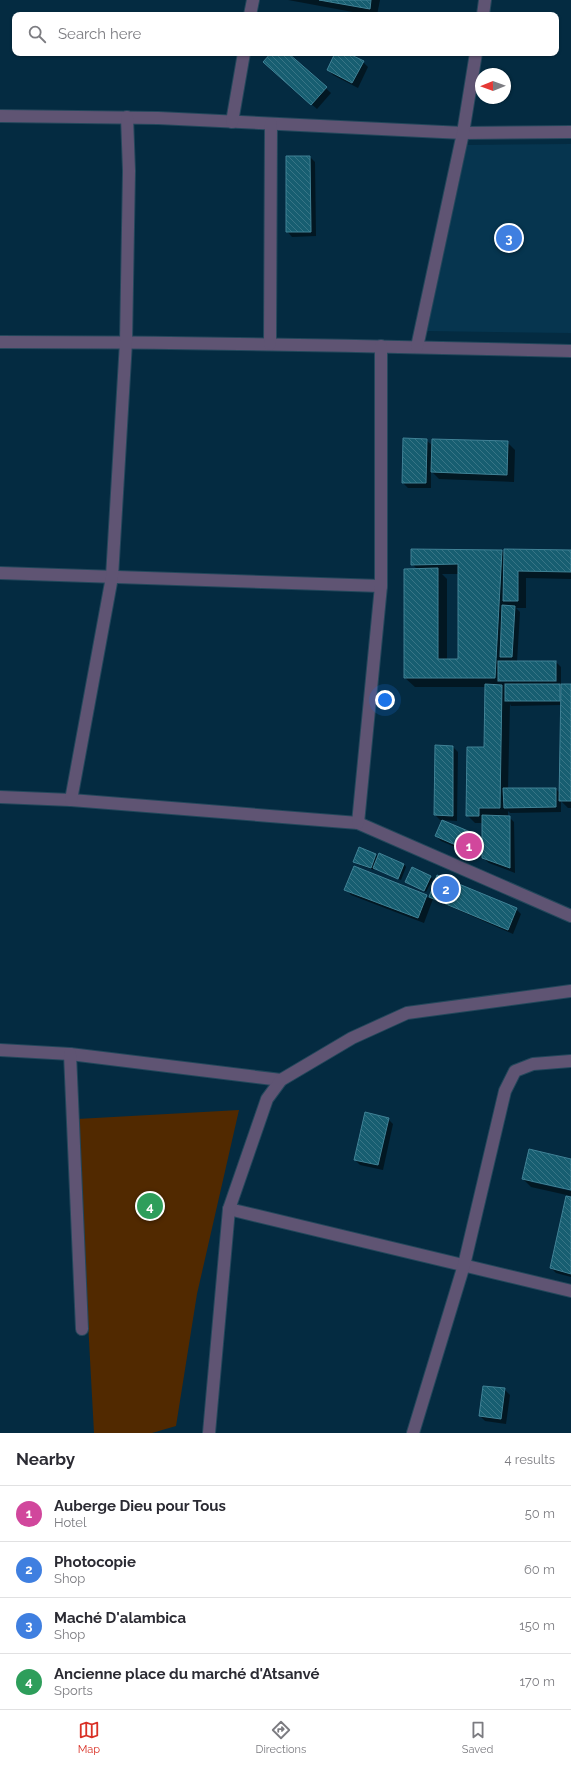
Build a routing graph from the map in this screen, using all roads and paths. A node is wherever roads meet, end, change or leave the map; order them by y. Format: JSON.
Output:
{"nodes":[{"id":1,"x":253,"y":0,"type":"edge"},
{"id":2,"x":485,"y":0,"type":"edge"},
{"id":3,"x":251,"y":12,"type":"edge"},
{"id":4,"x":483,"y":12,"type":"edge"},
{"id":5,"x":243,"y":56,"type":"edge"},
{"id":6,"x":476,"y":56,"type":"edge"},
{"id":7,"x":0,"y":116,"type":"edge"},
{"id":8,"x":128,"y":117,"type":"junction"},
{"id":9,"x":232,"y":122,"type":"junction"},
{"id":10,"x":271,"y":124,"type":"junction"},
{"id":11,"x":571,"y":132,"type":"edge"},
{"id":12,"x":463,"y":133,"type":"junction"},
{"id":13,"x":0,"y":342,"type":"edge"},
{"id":14,"x":126,"y":342,"type":"junction"},
{"id":15,"x":270,"y":344,"type":"junction"},
{"id":16,"x":381,"y":346,"type":"junction"},
{"id":17,"x":417,"y":347,"type":"junction"},
{"id":18,"x":571,"y":351,"type":"edge"},
{"id":19,"x":0,"y":573,"type":"edge"},
{"id":20,"x":112,"y":577,"type":"junction"},
{"id":21,"x":382,"y":586,"type":"junction"},
{"id":22,"x":0,"y":797,"type":"edge"},
{"id":23,"x":71,"y":800,"type":"junction"},
{"id":24,"x":358,"y":823,"type":"junction"},
{"id":25,"x":571,"y":916,"type":"edge"},
{"id":26,"x":571,"y":991,"type":"edge"},
{"id":27,"x":0,"y":1050,"type":"edge"},
{"id":28,"x":70,"y":1054,"type":"junction"},
{"id":29,"x":571,"y":1061,"type":"edge"},
{"id":30,"x":281,"y":1080,"type":"junction"},
{"id":31,"x":229,"y":1209,"type":"junction"},
{"id":32,"x":464,"y":1265,"type":"junction"},
{"id":33,"x":571,"y":1291,"type":"edge"},
{"id":34,"x":82,"y":1330,"type":"dead end"},
{"id":35,"x":209,"y":1433,"type":"edge"},
{"id":36,"x":413,"y":1433,"type":"edge"}],
"edges":[{"from":1,"to":3,"type":"street"},
{"from":2,"to":4,"type":"street"},
{"from":5,"to":9,"type":"street"},
{"from":6,"to":12,"type":"street"},
{"from":7,"to":8,"type":"street"},
{"from":8,"to":9,"type":"street"},
{"from":8,"to":14,"type":"street"},
{"from":9,"to":10,"type":"street"},
{"from":10,"to":12,"type":"street"},
{"from":10,"to":15,"type":"street"},
{"from":11,"to":12,"type":"street"},
{"from":12,"to":17,"type":"street"},
{"from":13,"to":14,"type":"street"},
{"from":14,"to":15,"type":"street"},
{"from":14,"to":20,"type":"street"},
{"from":15,"to":16,"type":"street"},
{"from":16,"to":17,"type":"street"},
{"from":16,"to":21,"type":"street"},
{"from":17,"to":18,"type":"street"},
{"from":19,"to":20,"type":"street"},
{"from":20,"to":21,"type":"street"},
{"from":20,"to":23,"type":"street"},
{"from":21,"to":24,"type":"street"},
{"from":22,"to":23,"type":"street"},
{"from":23,"to":24,"type":"street"},
{"from":24,"to":25,"type":"street"},
{"from":26,"to":30,"type":"street"},
{"from":27,"to":28,"type":"street"},
{"from":28,"to":30,"type":"street"},
{"from":28,"to":34,"type":"street"},
{"from":29,"to":32,"type":"street"},
{"from":30,"to":31,"type":"street"},
{"from":31,"to":32,"type":"street"},
{"from":31,"to":35,"type":"street"},
{"from":32,"to":33,"type":"street"},
{"from":32,"to":36,"type":"street"}]}
